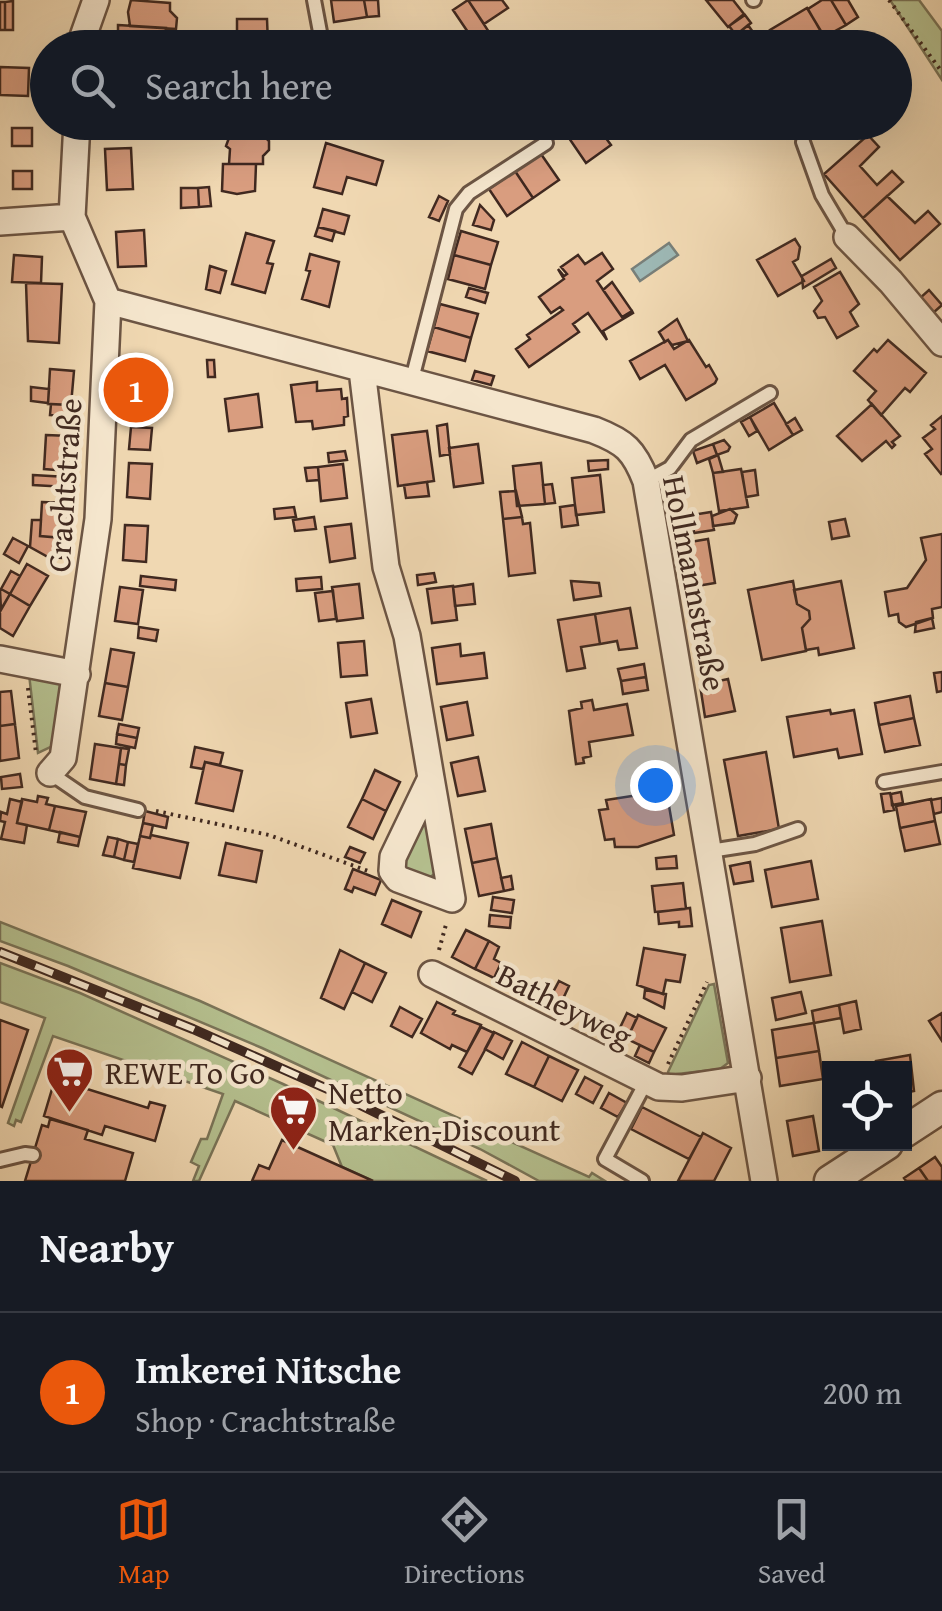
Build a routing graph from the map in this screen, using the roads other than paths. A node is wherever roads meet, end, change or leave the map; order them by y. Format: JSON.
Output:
{"nodes":[{"id":1,"x":96,"y":0,"type":"edge"},
{"id":2,"x":314,"y":0,"type":"edge"},
{"id":3,"x":85,"y":30,"type":"edge"},
{"id":4,"x":320,"y":30,"type":"edge"},
{"id":5,"x":75,"y":140,"type":"edge"},
{"id":6,"x":803,"y":142,"type":"dead end"},
{"id":7,"x":546,"y":143,"type":"dead end"},
{"id":8,"x":72,"y":217,"type":"junction"},
{"id":9,"x":0,"y":222,"type":"edge"},
{"id":10,"x":847,"y":237,"type":"joint"},
{"id":11,"x":108,"y":301,"type":"junction"},
{"id":12,"x":942,"y":343,"type":"edge"},
{"id":13,"x":362,"y":370,"type":"junction"},
{"id":14,"x":410,"y":383,"type":"junction"},
{"id":15,"x":770,"y":393,"type":"dead end"},
{"id":16,"x":646,"y":480,"type":"junction"},
{"id":17,"x":12,"y":661,"type":"edge"},
{"id":18,"x":76,"y":674,"type":"junction"},
{"id":19,"x":942,"y":772,"type":"edge"},
{"id":20,"x":50,"y":774,"type":"joint"},
{"id":21,"x":430,"y":778,"type":"junction"},
{"id":22,"x":884,"y":782,"type":"dead end"},
{"id":23,"x":138,"y":810,"type":"road end"},
{"id":24,"x":798,"y":829,"type":"dead end"},
{"id":25,"x":710,"y":851,"type":"junction"},
{"id":26,"x":432,"y":974,"type":"road end"},
{"id":27,"x":748,"y":1078,"type":"junction"},
{"id":28,"x":653,"y":1085,"type":"junction"},
{"id":29,"x":942,"y":1107,"type":"edge"},
{"id":30,"x":912,"y":1127,"type":"edge"},
{"id":31,"x":876,"y":1151,"type":"edge"},
{"id":32,"x":33,"y":1155,"type":"dead end"},
{"id":33,"x":0,"y":1160,"type":"edge"},
{"id":34,"x":642,"y":1181,"type":"edge"},
{"id":35,"x":764,"y":1181,"type":"edge"},
{"id":36,"x":830,"y":1181,"type":"edge"}],
"edges":[{"from":1,"to":3,"type":"street"},
{"from":2,"to":4,"type":"lane"},
{"from":5,"to":8,"type":"street"},
{"from":6,"to":10,"type":"lane"},
{"from":7,"to":14,"type":"lane"},
{"from":8,"to":9,"type":"street"},
{"from":8,"to":11,"type":"street"},
{"from":10,"to":12,"type":"street"},
{"from":11,"to":13,"type":"street","name":"Hollmannstraße"},
{"from":11,"to":18,"type":"street","name":"Crachtstraße"},
{"from":13,"to":14,"type":"street","name":"Hollmannstraße"},
{"from":13,"to":21,"type":"street"},
{"from":14,"to":16,"type":"street","name":"Hollmannstraße"},
{"from":15,"to":16,"type":"lane"},
{"from":16,"to":25,"type":"street","name":"Hollmannstraße"},
{"from":17,"to":18,"type":"street"},
{"from":18,"to":20,"type":"street","name":"Crachtstraße"},
{"from":19,"to":22,"type":"lane"},
{"from":20,"to":23,"type":"lane"},
{"from":21,"to":21,"type":"street"},
{"from":24,"to":25,"type":"lane"},
{"from":25,"to":27,"type":"street","name":"Hollmannstraße"},
{"from":26,"to":28,"type":"street","name":"Batheyweg"},
{"from":27,"to":28,"type":"street"},
{"from":27,"to":35,"type":"street","name":"Hollmannstraße"},
{"from":28,"to":34,"type":"lane"},
{"from":29,"to":30,"type":"street"},
{"from":31,"to":36,"type":"street"},
{"from":32,"to":33,"type":"lane"}]}
